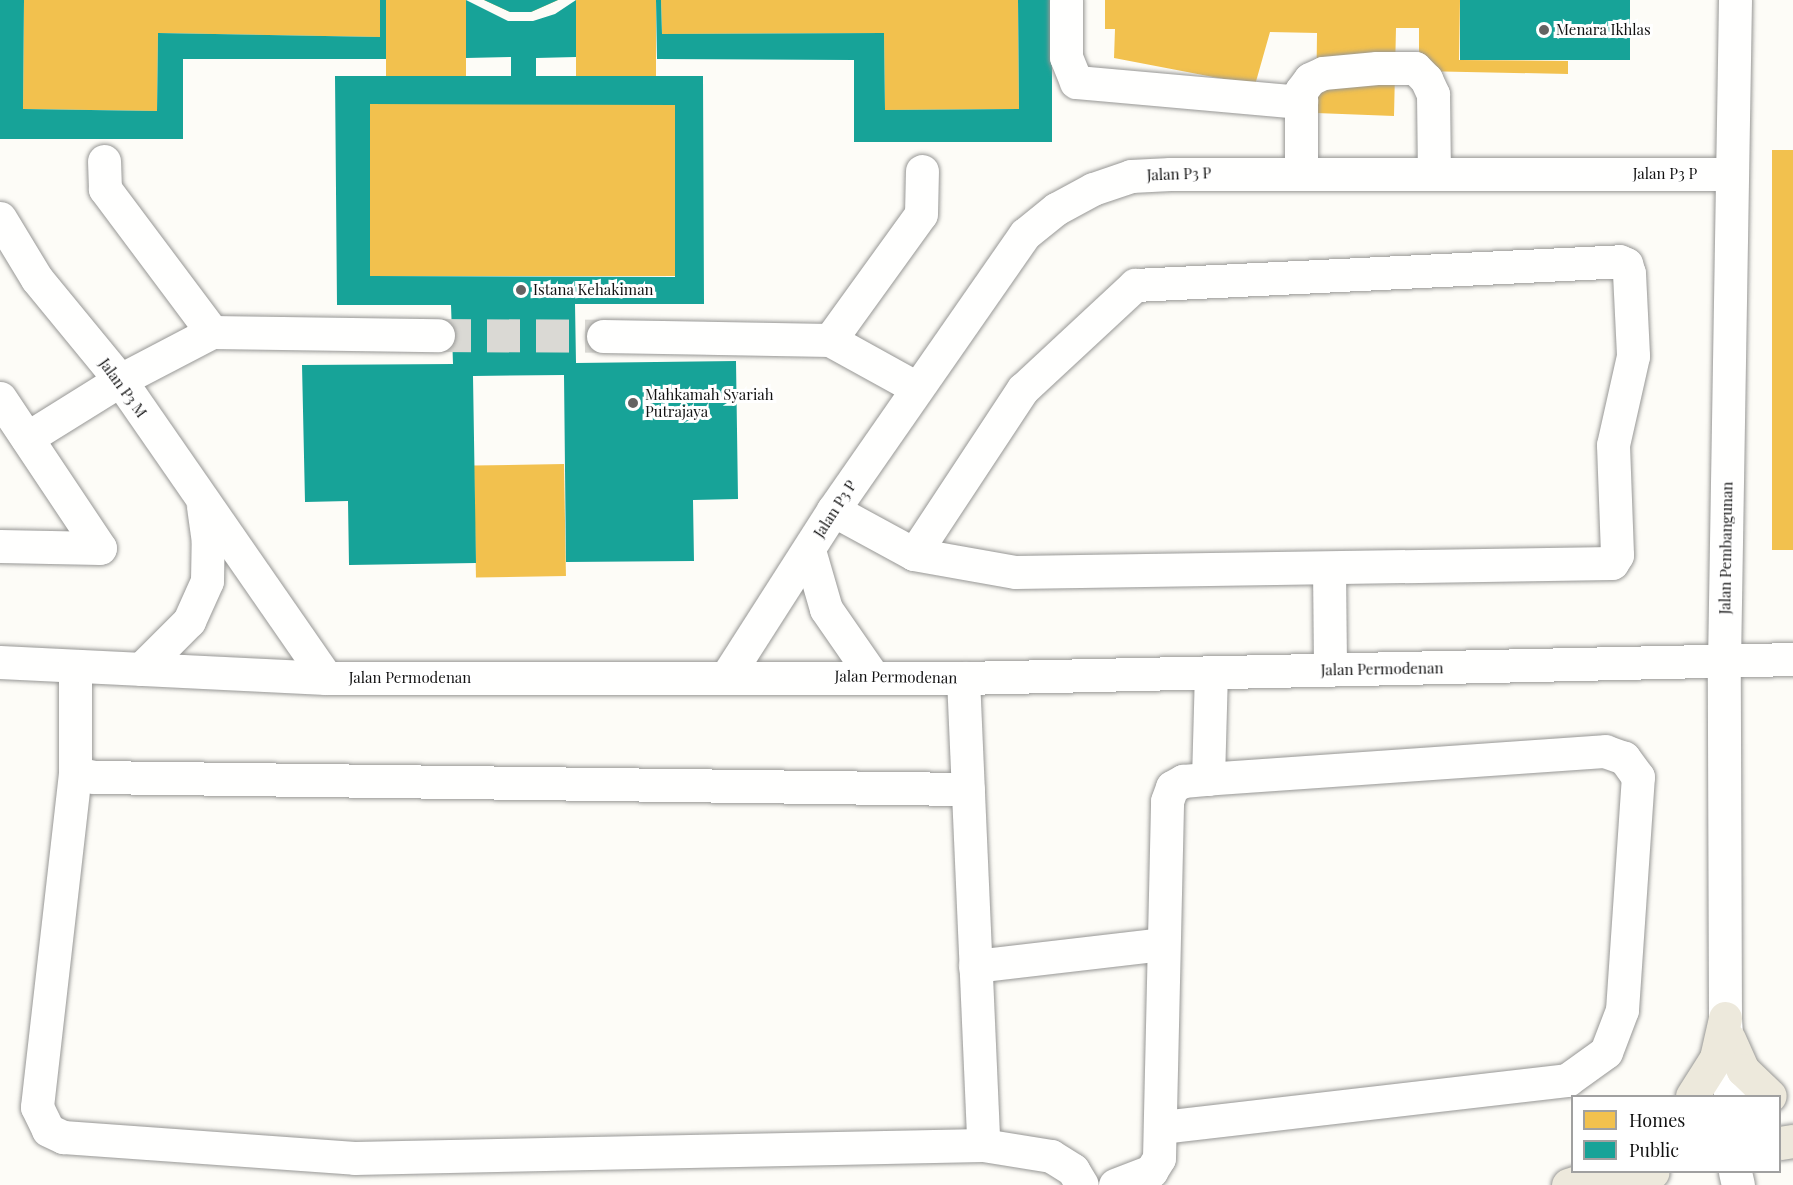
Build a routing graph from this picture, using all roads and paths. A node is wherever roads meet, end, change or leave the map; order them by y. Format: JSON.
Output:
{"nodes":[{"id":1,"x":1066,"y":0,"type":"edge"},
{"id":2,"x":1735,"y":0,"type":"edge"},
{"id":3,"x":1301,"y":102,"type":"junction"},
{"id":4,"x":104,"y":161,"type":"dead end"},
{"id":5,"x":922,"y":171,"type":"dead end"},
{"id":6,"x":1434,"y":172,"type":"junction"},
{"id":7,"x":1301,"y":173,"type":"junction"},
{"id":8,"x":1732,"y":174,"type":"junction"},
{"id":9,"x":0,"y":218,"type":"edge"},
{"id":10,"x":0,"y":246,"type":"edge"},
{"id":11,"x":37,"y":279,"type":"junction"},
{"id":12,"x":212,"y":332,"type":"junction"},
{"id":13,"x":438,"y":335,"type":"tunnel mouth"},
{"id":14,"x":603,"y":336,"type":"tunnel mouth"},
{"id":15,"x":830,"y":340,"type":"junction"},
{"id":16,"x":120,"y":380,"type":"junction"},
{"id":17,"x":917,"y":388,"type":"junction"},
{"id":18,"x":0,"y":398,"type":"edge"},
{"id":19,"x":27,"y":438,"type":"junction"},
{"id":20,"x":202,"y":502,"type":"junction"},
{"id":21,"x":833,"y":510,"type":"junction"},
{"id":22,"x":0,"y":546,"type":"edge"},
{"id":23,"x":809,"y":550,"type":"junction"},
{"id":24,"x":914,"y":554,"type":"junction"},
{"id":25,"x":1329,"y":569,"type":"junction"},
{"id":26,"x":1793,"y":659,"type":"edge"},
{"id":27,"x":0,"y":662,"type":"edge"},
{"id":28,"x":1724,"y":663,"type":"junction"},
{"id":29,"x":75,"y":666,"type":"junction"},
{"id":30,"x":141,"y":669,"type":"junction"},
{"id":31,"x":1330,"y":670,"type":"junction"},
{"id":32,"x":1211,"y":674,"type":"junction"},
{"id":33,"x":727,"y":676,"type":"junction"},
{"id":34,"x":873,"y":677,"type":"junction"},
{"id":35,"x":326,"y":678,"type":"junction"},
{"id":36,"x":963,"y":678,"type":"junction"},
{"id":37,"x":75,"y":773,"type":"junction"},
{"id":38,"x":1208,"y":779,"type":"junction"},
{"id":39,"x":968,"y":789,"type":"junction"},
{"id":40,"x":1163,"y":944,"type":"junction"},
{"id":41,"x":975,"y":966,"type":"junction"},
{"id":42,"x":1727,"y":1029,"type":"junction"},
{"id":43,"x":1693,"y":1095,"type":"edge"},
{"id":44,"x":1730,"y":1095,"type":"edge"},
{"id":45,"x":1769,"y":1095,"type":"edge"},
{"id":46,"x":1162,"y":1127,"type":"junction"},
{"id":47,"x":983,"y":1145,"type":"junction"},
{"id":48,"x":1605,"y":1173,"type":"edge"},
{"id":49,"x":1649,"y":1173,"type":"edge"},
{"id":50,"x":1082,"y":1185,"type":"edge"},
{"id":51,"x":1115,"y":1185,"type":"edge"},
{"id":52,"x":1568,"y":1185,"type":"edge"},
{"id":53,"x":1597,"y":1185,"type":"edge"}],
"edges":[{"from":1,"to":3,"type":"street"},
{"from":2,"to":8,"type":"street","name":"Jalan Pembangunan"},
{"from":3,"to":6,"type":"street"},
{"from":3,"to":7,"type":"street"},
{"from":4,"to":12,"type":"street"},
{"from":5,"to":15,"type":"street"},
{"from":6,"to":7,"type":"street","name":"Jalan P3 P"},
{"from":6,"to":8,"type":"street","name":"Jalan P3 P"},
{"from":7,"to":17,"type":"street","name":"Jalan P3 P"},
{"from":8,"to":28,"type":"street","name":"Jalan Pembangunan"},
{"from":9,"to":11,"type":"street","name":"Jalan P3 M"},
{"from":10,"to":11,"type":"street","name":"Jalan P3 M"},
{"from":11,"to":16,"type":"street","name":"Jalan P3 M"},
{"from":12,"to":13,"type":"street"},
{"from":12,"to":16,"type":"street"},
{"from":14,"to":15,"type":"street"},
{"from":15,"to":17,"type":"street"},
{"from":16,"to":19,"type":"street"},
{"from":16,"to":20,"type":"street","name":"Jalan P3 M"},
{"from":17,"to":21,"type":"street","name":"Jalan P3 P"},
{"from":18,"to":19,"type":"street"},
{"from":19,"to":22,"type":"street"},
{"from":20,"to":30,"type":"street","name":"Jalan P3 M"},
{"from":20,"to":35,"type":"street","name":"Jalan P3 M"},
{"from":21,"to":23,"type":"street","name":"Jalan P3 P"},
{"from":21,"to":24,"type":"street"},
{"from":23,"to":33,"type":"street","name":"Jalan P3 P"},
{"from":23,"to":34,"type":"street","name":"Jalan P3 P"},
{"from":24,"to":25,"type":"street"},
{"from":24,"to":25,"type":"street"},
{"from":25,"to":31,"type":"street"},
{"from":26,"to":28,"type":"street","name":"Jalan Permodenan"},
{"from":27,"to":29,"type":"street","name":"Jalan Permodenan"},
{"from":28,"to":31,"type":"street","name":"Jalan Permodenan"},
{"from":28,"to":42,"type":"street","name":"Jalan Pembangunan"},
{"from":29,"to":30,"type":"street","name":"Jalan Permodenan"},
{"from":29,"to":37,"type":"street"},
{"from":30,"to":35,"type":"street","name":"Jalan Permodenan"},
{"from":31,"to":32,"type":"street","name":"Jalan Permodenan"},
{"from":32,"to":36,"type":"street","name":"Jalan Permodenan"},
{"from":32,"to":38,"type":"street"},
{"from":33,"to":34,"type":"street","name":"Jalan Permodenan"},
{"from":33,"to":35,"type":"street","name":"Jalan Permodenan"},
{"from":34,"to":36,"type":"street","name":"Jalan Permodenan"},
{"from":36,"to":39,"type":"street"},
{"from":37,"to":39,"type":"street"},
{"from":37,"to":47,"type":"street"},
{"from":38,"to":40,"type":"street"},
{"from":38,"to":46,"type":"street"},
{"from":39,"to":41,"type":"street"},
{"from":40,"to":41,"type":"street"},
{"from":40,"to":46,"type":"street"},
{"from":41,"to":47,"type":"street"},
{"from":42,"to":43,"type":"main road"},
{"from":42,"to":44,"type":"street","name":"Jalan Pembangunan"},
{"from":42,"to":45,"type":"main road"},
{"from":46,"to":51,"type":"street"},
{"from":47,"to":50,"type":"street"},
{"from":48,"to":52,"type":"main road"},
{"from":49,"to":53,"type":"main road"}]}
